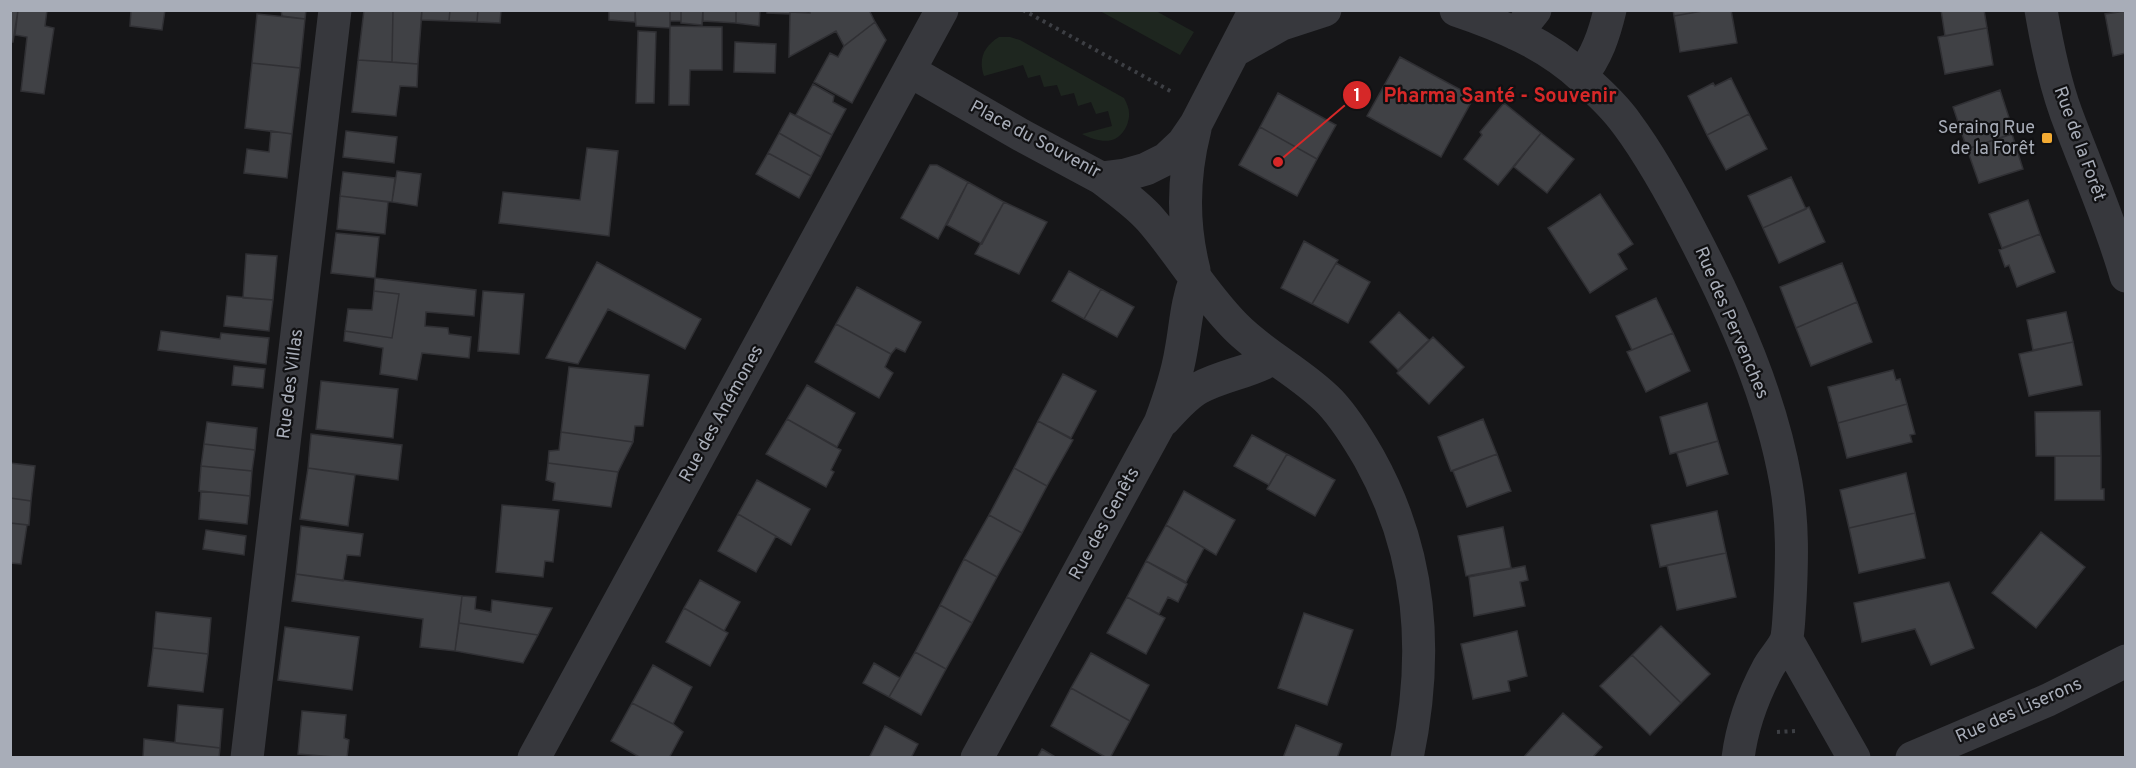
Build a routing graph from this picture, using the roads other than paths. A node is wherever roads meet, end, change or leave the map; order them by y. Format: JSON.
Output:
{"nodes":[{"id":1,"x":335,"y":10,"type":"edge"},
{"id":2,"x":942,"y":10,"type":"edge"},
{"id":3,"x":1255,"y":10,"type":"edge"},
{"id":4,"x":1325,"y":10,"type":"edge"},
{"id":5,"x":1456,"y":10,"type":"edge"},
{"id":6,"x":1610,"y":10,"type":"edge"},
{"id":7,"x":2041,"y":10,"type":"edge"},
{"id":8,"x":1525,"y":22,"type":"edge"},
{"id":9,"x":1236,"y":50,"type":"junction"},
{"id":10,"x":910,"y":71,"type":"junction"},
{"id":11,"x":1581,"y":76,"type":"junction"},
{"id":12,"x":1196,"y":124,"type":"junction"},
{"id":13,"x":1101,"y":178,"type":"junction"},
{"id":14,"x":2126,"y":276,"type":"edge"},
{"id":15,"x":1196,"y":278,"type":"junction"},
{"id":16,"x":1274,"y":358,"type":"junction"},
{"id":17,"x":1160,"y":423,"type":"junction"},
{"id":18,"x":1787,"y":640,"type":"junction"},
{"id":19,"x":2125,"y":662,"type":"edge"},
{"id":20,"x":247,"y":758,"type":"edge"},
{"id":21,"x":534,"y":758,"type":"edge"},
{"id":22,"x":977,"y":758,"type":"edge"},
{"id":23,"x":1407,"y":758,"type":"edge"},
{"id":24,"x":1738,"y":758,"type":"edge"},
{"id":25,"x":1854,"y":758,"type":"edge"},
{"id":26,"x":1912,"y":758,"type":"edge"}],
"edges":[{"from":1,"to":20,"type":"street","name":"Rue des Villas"},
{"from":2,"to":10,"type":"street"},
{"from":3,"to":9,"type":"street","name":"Place du Souvenir"},
{"from":4,"to":9,"type":"street"},
{"from":5,"to":8,"type":"street"},
{"from":6,"to":11,"type":"street"},
{"from":7,"to":14,"type":"street","name":"Rue de la Forêt"},
{"from":8,"to":11,"type":"street","name":"Rue des Pervenches"},
{"from":9,"to":12,"type":"street","name":"Place du Souvenir"},
{"from":10,"to":13,"type":"street","name":"Place du Souvenir"},
{"from":10,"to":21,"type":"street","name":"Rue des Anémones"},
{"from":11,"to":18,"type":"street","name":"Rue des Pervenches"},
{"from":12,"to":13,"type":"street","name":"Place du Souvenir"},
{"from":12,"to":15,"type":"street"},
{"from":13,"to":15,"type":"street"},
{"from":15,"to":16,"type":"street"},
{"from":15,"to":17,"type":"street","name":"Rue des Genêts"},
{"from":16,"to":17,"type":"street"},
{"from":16,"to":23,"type":"street"},
{"from":17,"to":22,"type":"street","name":"Rue des Genêts"},
{"from":18,"to":24,"type":"street"},
{"from":18,"to":25,"type":"street"},
{"from":19,"to":26,"type":"street","name":"Rue des Liserons"}]}
